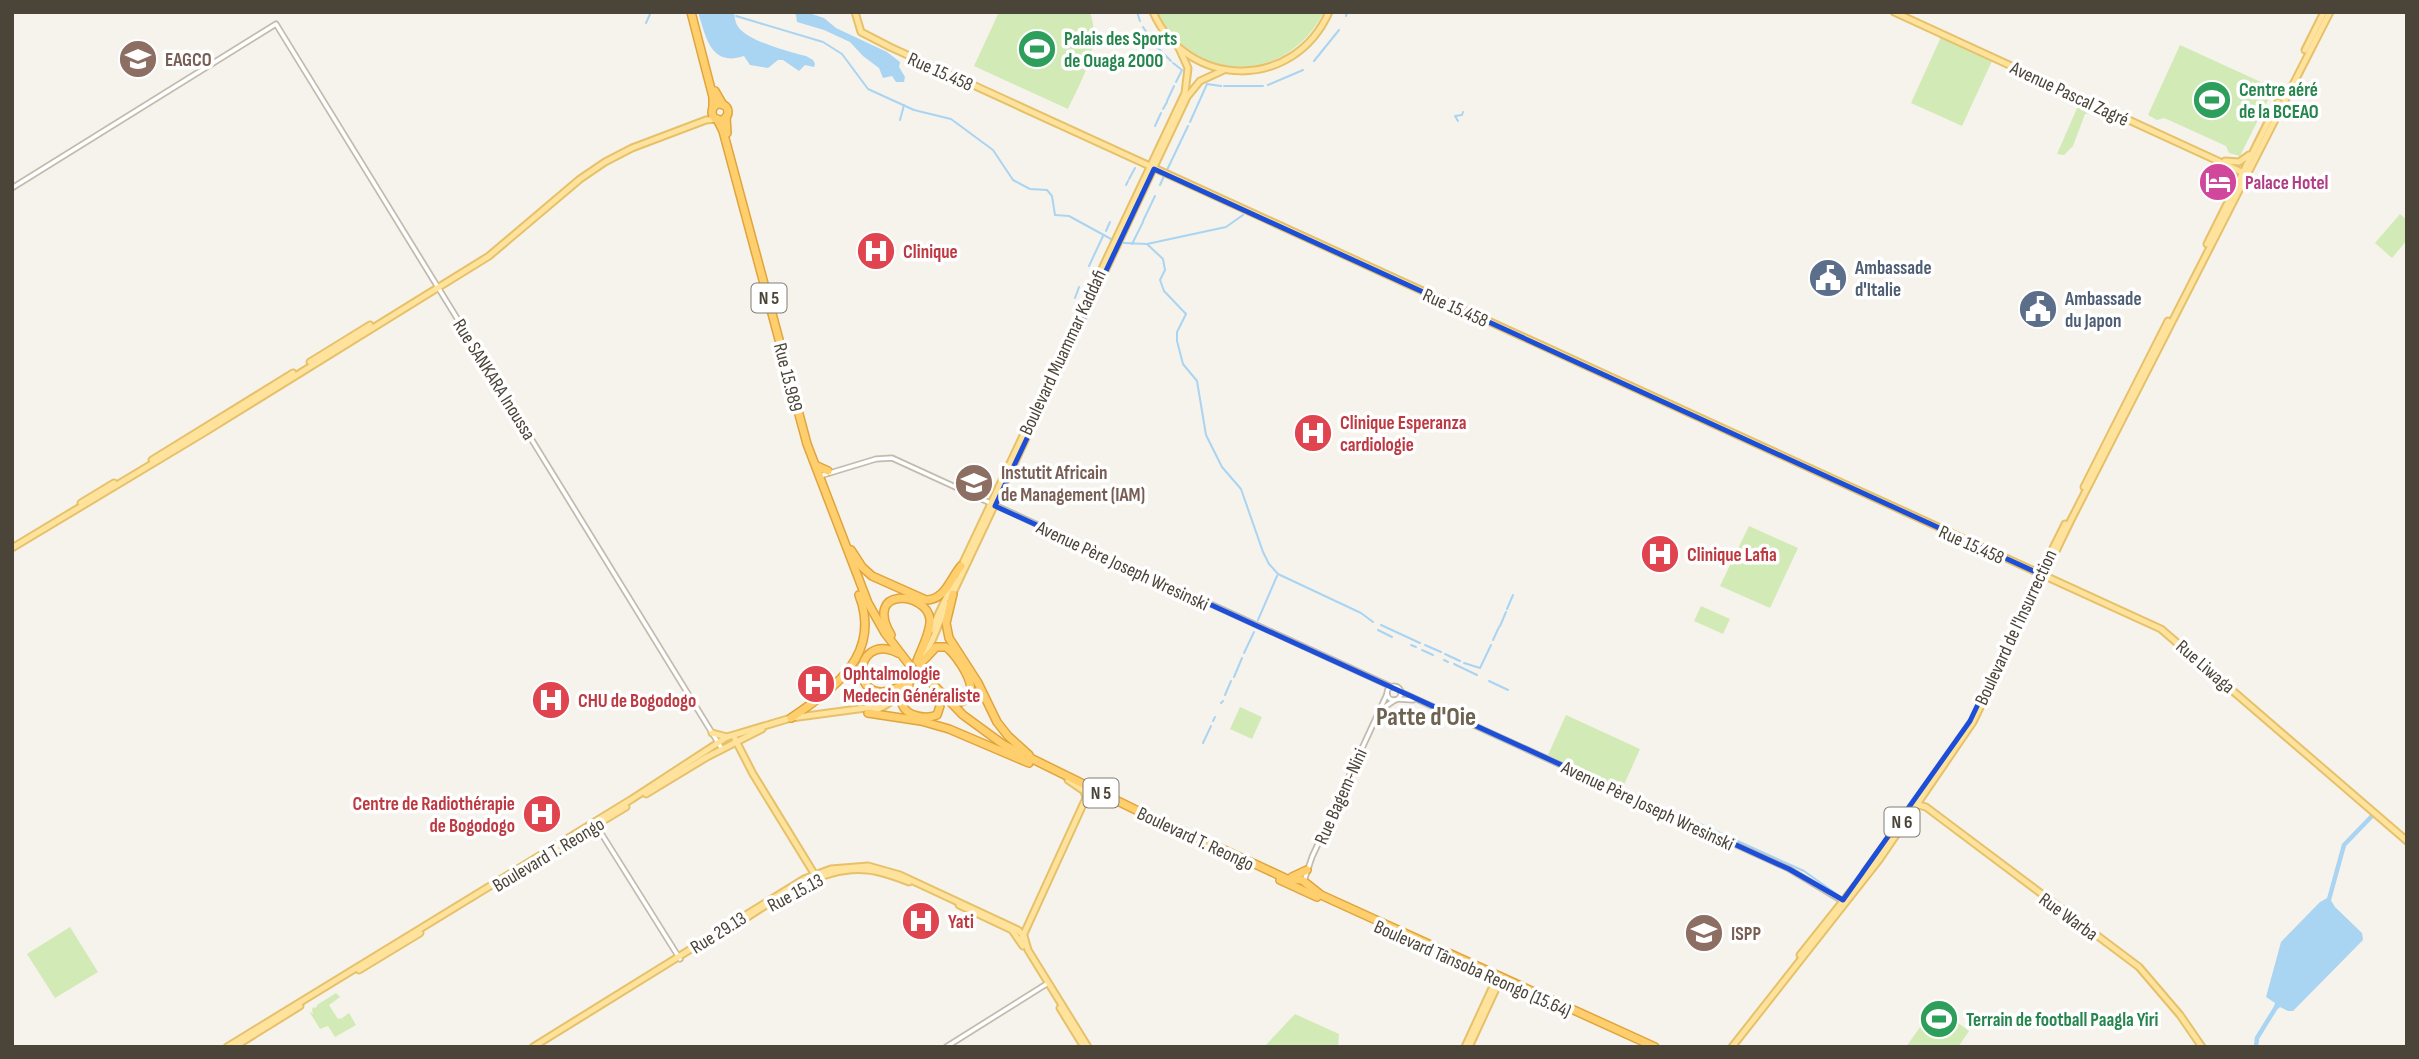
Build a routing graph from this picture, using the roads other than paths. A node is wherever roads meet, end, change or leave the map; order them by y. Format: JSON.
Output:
{"nodes":[{"id":1,"x":692,"y":12,"type":"edge"},
{"id":2,"x":855,"y":12,"type":"edge"},
{"id":3,"x":1153,"y":12,"type":"edge"},
{"id":4,"x":1329,"y":12,"type":"edge"},
{"id":5,"x":1894,"y":12,"type":"edge"},
{"id":6,"x":1901,"y":12,"type":"edge"},
{"id":7,"x":2324,"y":12,"type":"edge"},
{"id":8,"x":2330,"y":12,"type":"edge"},
{"id":9,"x":1179,"y":48,"type":"junction"},
{"id":10,"x":1224,"y":70,"type":"junction"},
{"id":11,"x":723,"y":105,"type":"junction"},
{"id":12,"x":714,"y":114,"type":"junction"},
{"id":13,"x":726,"y":117,"type":"junction"},
{"id":14,"x":2254,"y":151,"type":"junction"},
{"id":15,"x":2225,"y":163,"type":"junction"},
{"id":16,"x":1152,"y":168,"type":"junction"},
{"id":17,"x":2245,"y":172,"type":"junction"},
{"id":18,"x":12,"y":188,"type":"edge"},
{"id":19,"x":2232,"y":194,"type":"junction"},
{"id":20,"x":438,"y":286,"type":"junction"},
{"id":21,"x":823,"y":474,"type":"junction"},
{"id":22,"x":993,"y":505,"type":"junction"},
{"id":23,"x":12,"y":547,"type":"edge"},
{"id":24,"x":849,"y":550,"type":"junction"},
{"id":25,"x":961,"y":566,"type":"junction"},
{"id":26,"x":2042,"y":575,"type":"junction"},
{"id":27,"x":953,"y":594,"type":"junction"},
{"id":28,"x":891,"y":636,"type":"junction"},
{"id":29,"x":912,"y":661,"type":"junction"},
{"id":30,"x":1372,"y":678,"type":"junction"},
{"id":31,"x":907,"y":685,"type":"junction"},
{"id":32,"x":1392,"y":687,"type":"junction"},
{"id":33,"x":1401,"y":692,"type":"junction"},
{"id":34,"x":1387,"y":694,"type":"junction"},
{"id":35,"x":938,"y":695,"type":"junction"},
{"id":36,"x":1397,"y":699,"type":"junction"},
{"id":37,"x":1416,"y":700,"type":"junction"},
{"id":38,"x":879,"y":709,"type":"joint"},
{"id":39,"x":866,"y":711,"type":"junction"},
{"id":40,"x":791,"y":718,"type":"junction"},
{"id":41,"x":1375,"y":721,"type":"junction"},
{"id":42,"x":712,"y":733,"type":"junction"},
{"id":43,"x":730,"y":736,"type":"junction"},
{"id":44,"x":736,"y":741,"type":"junction"},
{"id":45,"x":718,"y":742,"type":"junction"},
{"id":46,"x":725,"y":747,"type":"junction"},
{"id":47,"x":740,"y":750,"type":"junction"},
{"id":48,"x":1032,"y":762,"type":"junction"},
{"id":49,"x":1068,"y":780,"type":"junction"},
{"id":50,"x":1086,"y":799,"type":"junction"},
{"id":51,"x":1114,"y":803,"type":"junction"},
{"id":52,"x":1917,"y":804,"type":"junction"},
{"id":53,"x":597,"y":824,"type":"junction"},
{"id":54,"x":2407,"y":841,"type":"edge"},
{"id":55,"x":1306,"y":871,"type":"junction"},
{"id":56,"x":816,"y":876,"type":"junction"},
{"id":57,"x":1281,"y":876,"type":"junction"},
{"id":58,"x":1302,"y":884,"type":"junction"},
{"id":59,"x":1842,"y":903,"type":"junction"},
{"id":60,"x":1023,"y":936,"type":"junction"},
{"id":61,"x":679,"y":958,"type":"junction"},
{"id":62,"x":1503,"y":979,"type":"junction"},
{"id":63,"x":1048,"y":984,"type":"junction"},
{"id":64,"x":227,"y":1047,"type":"edge"},
{"id":65,"x":234,"y":1047,"type":"edge"},
{"id":66,"x":533,"y":1047,"type":"edge"},
{"id":67,"x":539,"y":1047,"type":"edge"},
{"id":68,"x":946,"y":1047,"type":"edge"},
{"id":69,"x":1086,"y":1047,"type":"edge"},
{"id":70,"x":1467,"y":1047,"type":"edge"},
{"id":71,"x":1646,"y":1047,"type":"edge"},
{"id":72,"x":1655,"y":1047,"type":"edge"},
{"id":73,"x":1729,"y":1047,"type":"edge"},
{"id":74,"x":2201,"y":1047,"type":"edge"}],
"edges":[{"from":1,"to":11,"type":"highway","number":"N 5"},
{"from":1,"to":12,"type":"highway","name":"Rue 15.989","number":"N 5"},
{"from":2,"to":16,"type":"main road","name":"Rue 15.458"},
{"from":3,"to":9,"type":"main road"},
{"from":4,"to":10,"type":"main road"},
{"from":5,"to":15,"type":"main road","name":"Avenue Pascal Zagré"},
{"from":6,"to":15,"type":"main road","name":"Avenue Pascal Zagré"},
{"from":7,"to":14,"type":"main road","number":"N 6"},
{"from":8,"to":17,"type":"main road","number":"N 6"},
{"from":9,"to":10,"type":"main road"},
{"from":9,"to":16,"type":"main road","name":"Boulevard Muammar Kaddafi"},
{"from":10,"to":16,"type":"main road","name":"Boulevard Muammar Kaddafi"},
{"from":11,"to":12,"type":"highway"},
{"from":11,"to":13,"type":"highway"},
{"from":12,"to":13,"type":"highway"},
{"from":12,"to":20,"type":"main road"},
{"from":12,"to":21,"type":"highway","name":"Rue 15.989","number":"N 5"},
{"from":13,"to":21,"type":"highway","number":"N 5"},
{"from":14,"to":15,"type":"main road"},
{"from":14,"to":17,"type":"main road","number":"N 6"},
{"from":15,"to":17,"type":"main road","name":"Avenue Pascal Zagré"},
{"from":15,"to":19,"type":"main road"},
{"from":16,"to":22,"type":"main road","name":"Boulevard Muammar Kaddafi"},
{"from":16,"to":26,"type":"main road","name":"Rue 15.458"},
{"from":17,"to":19,"type":"main road","name":"Boulevard de l'Insurrection","number":"N 6"},
{"from":17,"to":26,"type":"main road","name":"Boulevard de l'Insurrection","number":"N 6"},
{"from":18,"to":20,"type":"street","name":"Rue SANKARA Inoussa"},
{"from":19,"to":26,"type":"main road","name":"Boulevard de l'Insurrection","number":"N 6"},
{"from":20,"to":23,"type":"main road"},
{"from":20,"to":42,"type":"street","name":"Rue SANKARA Inoussa"},
{"from":21,"to":22,"type":"street","name":"Avenue Père Joseph Wresinski"},
{"from":21,"to":24,"type":"highway","number":"N 5"},
{"from":22,"to":25,"type":"main road","name":"Boulevard Muammar Kaddafi"},
{"from":22,"to":27,"type":"main road","name":"Boulevard Muammar Kaddafi"},
{"from":22,"to":30,"type":"street","name":"Avenue Père Joseph Wresinski"},
{"from":24,"to":25,"type":"highway"},
{"from":24,"to":28,"type":"highway","number":"N 5"},
{"from":24,"to":29,"type":"highway","number":"N 5"},
{"from":24,"to":40,"type":"highway"},
{"from":25,"to":29,"type":"main road","name":"Boulevard Muammar Kaddafi"},
{"from":26,"to":52,"type":"main road","name":"Boulevard de l'Insurrection","number":"N 6"},
{"from":26,"to":54,"type":"main road","name":"Rue Liwaga"},
{"from":27,"to":29,"type":"main road","name":"Boulevard Muammar Kaddafi"},
{"from":27,"to":48,"type":"highway"},
{"from":28,"to":29,"type":"highway","number":"N 5"},
{"from":28,"to":29,"type":"highway"},
{"from":29,"to":31,"type":"main road","name":"Boulevard Muammar Kaddafi"},
{"from":29,"to":31,"type":"highway"},
{"from":29,"to":35,"type":"highway","name":"Boulevard T. Reongo","number":"N 5","bridge":true},
{"from":29,"to":35,"type":"highway"},
{"from":30,"to":32,"type":"street","name":"Avenue Père Joseph Wresinski"},
{"from":30,"to":34,"type":"street","name":"Avenue Père Joseph Wresinski"},
{"from":31,"to":35,"type":"highway"},
{"from":31,"to":38,"type":"main road","name":"Boulevard Muammar Kaddafi"},
{"from":31,"to":39,"type":"main road","name":"Boulevard Muammar Kaddafi"},
{"from":32,"to":33,"type":"street"},
{"from":32,"to":34,"type":"street"},
{"from":33,"to":36,"type":"street"},
{"from":33,"to":37,"type":"street","name":"Avenue Père Joseph Wresinski"},
{"from":34,"to":36,"type":"street"},
{"from":34,"to":41,"type":"street","name":"Rue Bagem-Nini"},
{"from":35,"to":48,"type":"highway","name":"Boulevard T. Reongo","number":"N 5"},
{"from":36,"to":37,"type":"street","name":"Avenue Père Joseph Wresinski"},
{"from":36,"to":41,"type":"street"},
{"from":37,"to":59,"type":"street","name":"Avenue Père Joseph Wresinski"},
{"from":38,"to":39,"type":"main road","name":"Boulevard T. Reongo"},
{"from":39,"to":40,"type":"main road","name":"Boulevard T. Reongo"},
{"from":39,"to":44,"type":"main road","name":"Boulevard T. Reongo"},
{"from":39,"to":48,"type":"highway"},
{"from":40,"to":43,"type":"main road","name":"Boulevard T. Reongo"},
{"from":41,"to":55,"type":"street","name":"Rue Bagem-Nini"},
{"from":42,"to":43,"type":"main road"},
{"from":42,"to":45,"type":"street","name":"Rue SANKARA Inoussa"},
{"from":43,"to":44,"type":"main road"},
{"from":43,"to":45,"type":"main road","name":"Boulevard T. Reongo"},
{"from":44,"to":46,"type":"main road","name":"Boulevard T. Reongo"},
{"from":44,"to":47,"type":"main road"},
{"from":45,"to":46,"type":"street","name":"Rue SANKARA Inoussa"},
{"from":45,"to":53,"type":"main road","name":"Boulevard T. Reongo"},
{"from":46,"to":47,"type":"main road"},
{"from":46,"to":53,"type":"main road","name":"Boulevard T. Reongo"},
{"from":47,"to":56,"type":"main road"},
{"from":48,"to":49,"type":"highway","name":"Boulevard Tânsoba Reongo (15.64)","number":"N 5"},
{"from":48,"to":57,"type":"highway","name":"Boulevard T. Reongo","number":"N 5"},
{"from":49,"to":50,"type":"main road"},
{"from":49,"to":51,"type":"highway","name":"Boulevard Tânsoba Reongo (15.64)","number":"N 5"},
{"from":50,"to":51,"type":"main road"},
{"from":50,"to":60,"type":"main road"},
{"from":51,"to":58,"type":"highway","name":"Boulevard Tânsoba Reongo (15.64)","number":"N 5"},
{"from":52,"to":59,"type":"main road","name":"Boulevard de l'Insurrection","number":"N 6"},
{"from":52,"to":74,"type":"main road","name":"Rue Warba"},
{"from":53,"to":61,"type":"street"},
{"from":53,"to":64,"type":"main road","name":"Boulevard T. Reongo"},
{"from":53,"to":65,"type":"main road","name":"Boulevard T. Reongo"},
{"from":55,"to":57,"type":"highway"},
{"from":55,"to":58,"type":"street","name":"Rue Bagem-Nini"},
{"from":55,"to":58,"type":"highway"},
{"from":56,"to":60,"type":"main road","name":"Rue 15.13"},
{"from":56,"to":61,"type":"main road","name":"Rue 15.13"},
{"from":57,"to":58,"type":"highway","name":"Boulevard T. Reongo","number":"N 5"},
{"from":58,"to":62,"type":"highway","name":"Boulevard Tânsoba Reongo (15.64)","number":"N 5"},
{"from":59,"to":73,"type":"main road","name":"Boulevard de l'Insurrection","number":"N 6"},
{"from":60,"to":63,"type":"main road","name":"Rue 15.13"},
{"from":61,"to":66,"type":"main road","name":"Rue 29.13"},
{"from":61,"to":67,"type":"main road","name":"Rue 15.13"},
{"from":62,"to":70,"type":"main road"},
{"from":62,"to":71,"type":"highway","name":"Boulevard Tânsoba Reongo (15.64)","number":"N 5"},
{"from":62,"to":72,"type":"highway","number":"N 5"},
{"from":63,"to":68,"type":"street"},
{"from":63,"to":69,"type":"main road","name":"Rue 15.13"}]}
